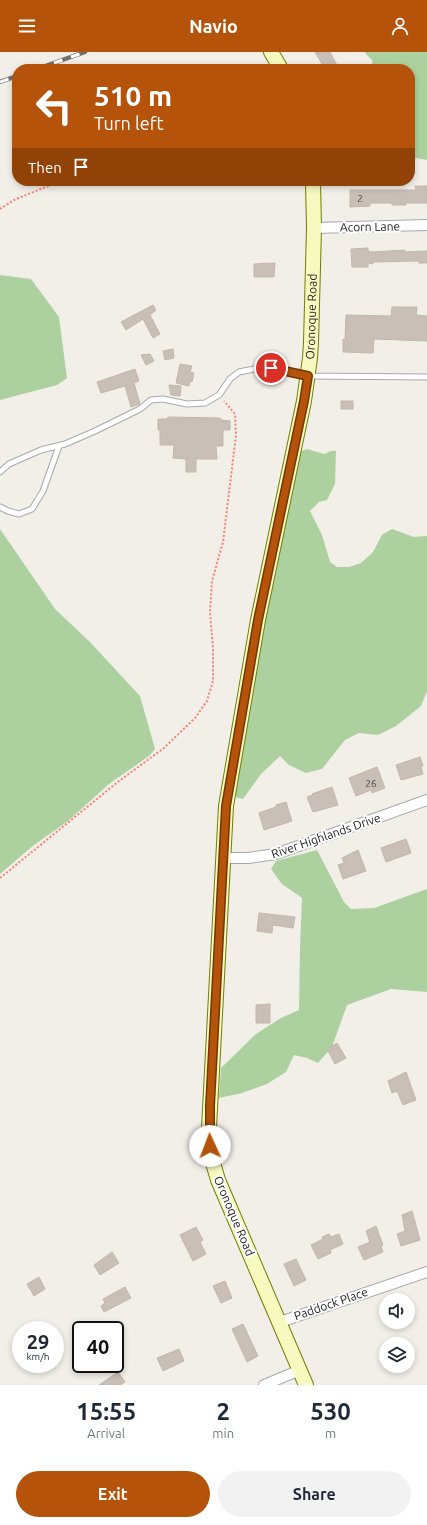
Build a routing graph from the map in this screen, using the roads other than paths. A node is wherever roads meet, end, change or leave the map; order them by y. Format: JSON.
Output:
{"nodes":[{"id":1,"x":271,"y":52,"type":"edge"},
{"id":2,"x":278,"y":64,"type":"edge"},
{"id":3,"x":313,"y":186,"type":"edge"},
{"id":4,"x":427,"y":225,"type":"edge"},
{"id":5,"x":314,"y":228,"type":"junction"},
{"id":6,"x":308,"y":376,"type":"junction"},
{"id":7,"x":427,"y":377,"type":"edge"},
{"id":8,"x":58,"y":446,"type":"junction"},
{"id":9,"x":0,"y":472,"type":"edge"},
{"id":10,"x":0,"y":507,"type":"edge"},
{"id":11,"x":427,"y":800,"type":"edge"},
{"id":12,"x":222,"y":858,"type":"junction"},
{"id":13,"x":427,"y":1272,"type":"edge"},
{"id":14,"x":280,"y":1322,"type":"junction"},
{"id":15,"x":300,"y":1370,"type":"junction"},
{"id":16,"x":264,"y":1385,"type":"edge"},
{"id":17,"x":306,"y":1385,"type":"edge"}],
"edges":[{"from":1,"to":2,"type":"street"},
{"from":3,"to":5,"type":"street","name":"Oronoque Road"},
{"from":4,"to":5,"type":"street","name":"Acorn Lane"},
{"from":5,"to":6,"type":"street","name":"Oronoque Road"},
{"from":6,"to":7,"type":"lane"},
{"from":6,"to":8,"type":"lane"},
{"from":6,"to":12,"type":"street","name":"Oronoque Road"},
{"from":8,"to":9,"type":"lane"},
{"from":8,"to":10,"type":"lane"},
{"from":11,"to":12,"type":"street","name":"River Highlands Drive"},
{"from":12,"to":14,"type":"street","name":"Oronoque Road"},
{"from":13,"to":14,"type":"street","name":"Paddock Place"},
{"from":14,"to":15,"type":"street","name":"Oronoque Road"},
{"from":15,"to":16,"type":"street"},
{"from":15,"to":17,"type":"street","name":"Oronoque Road"}]}
